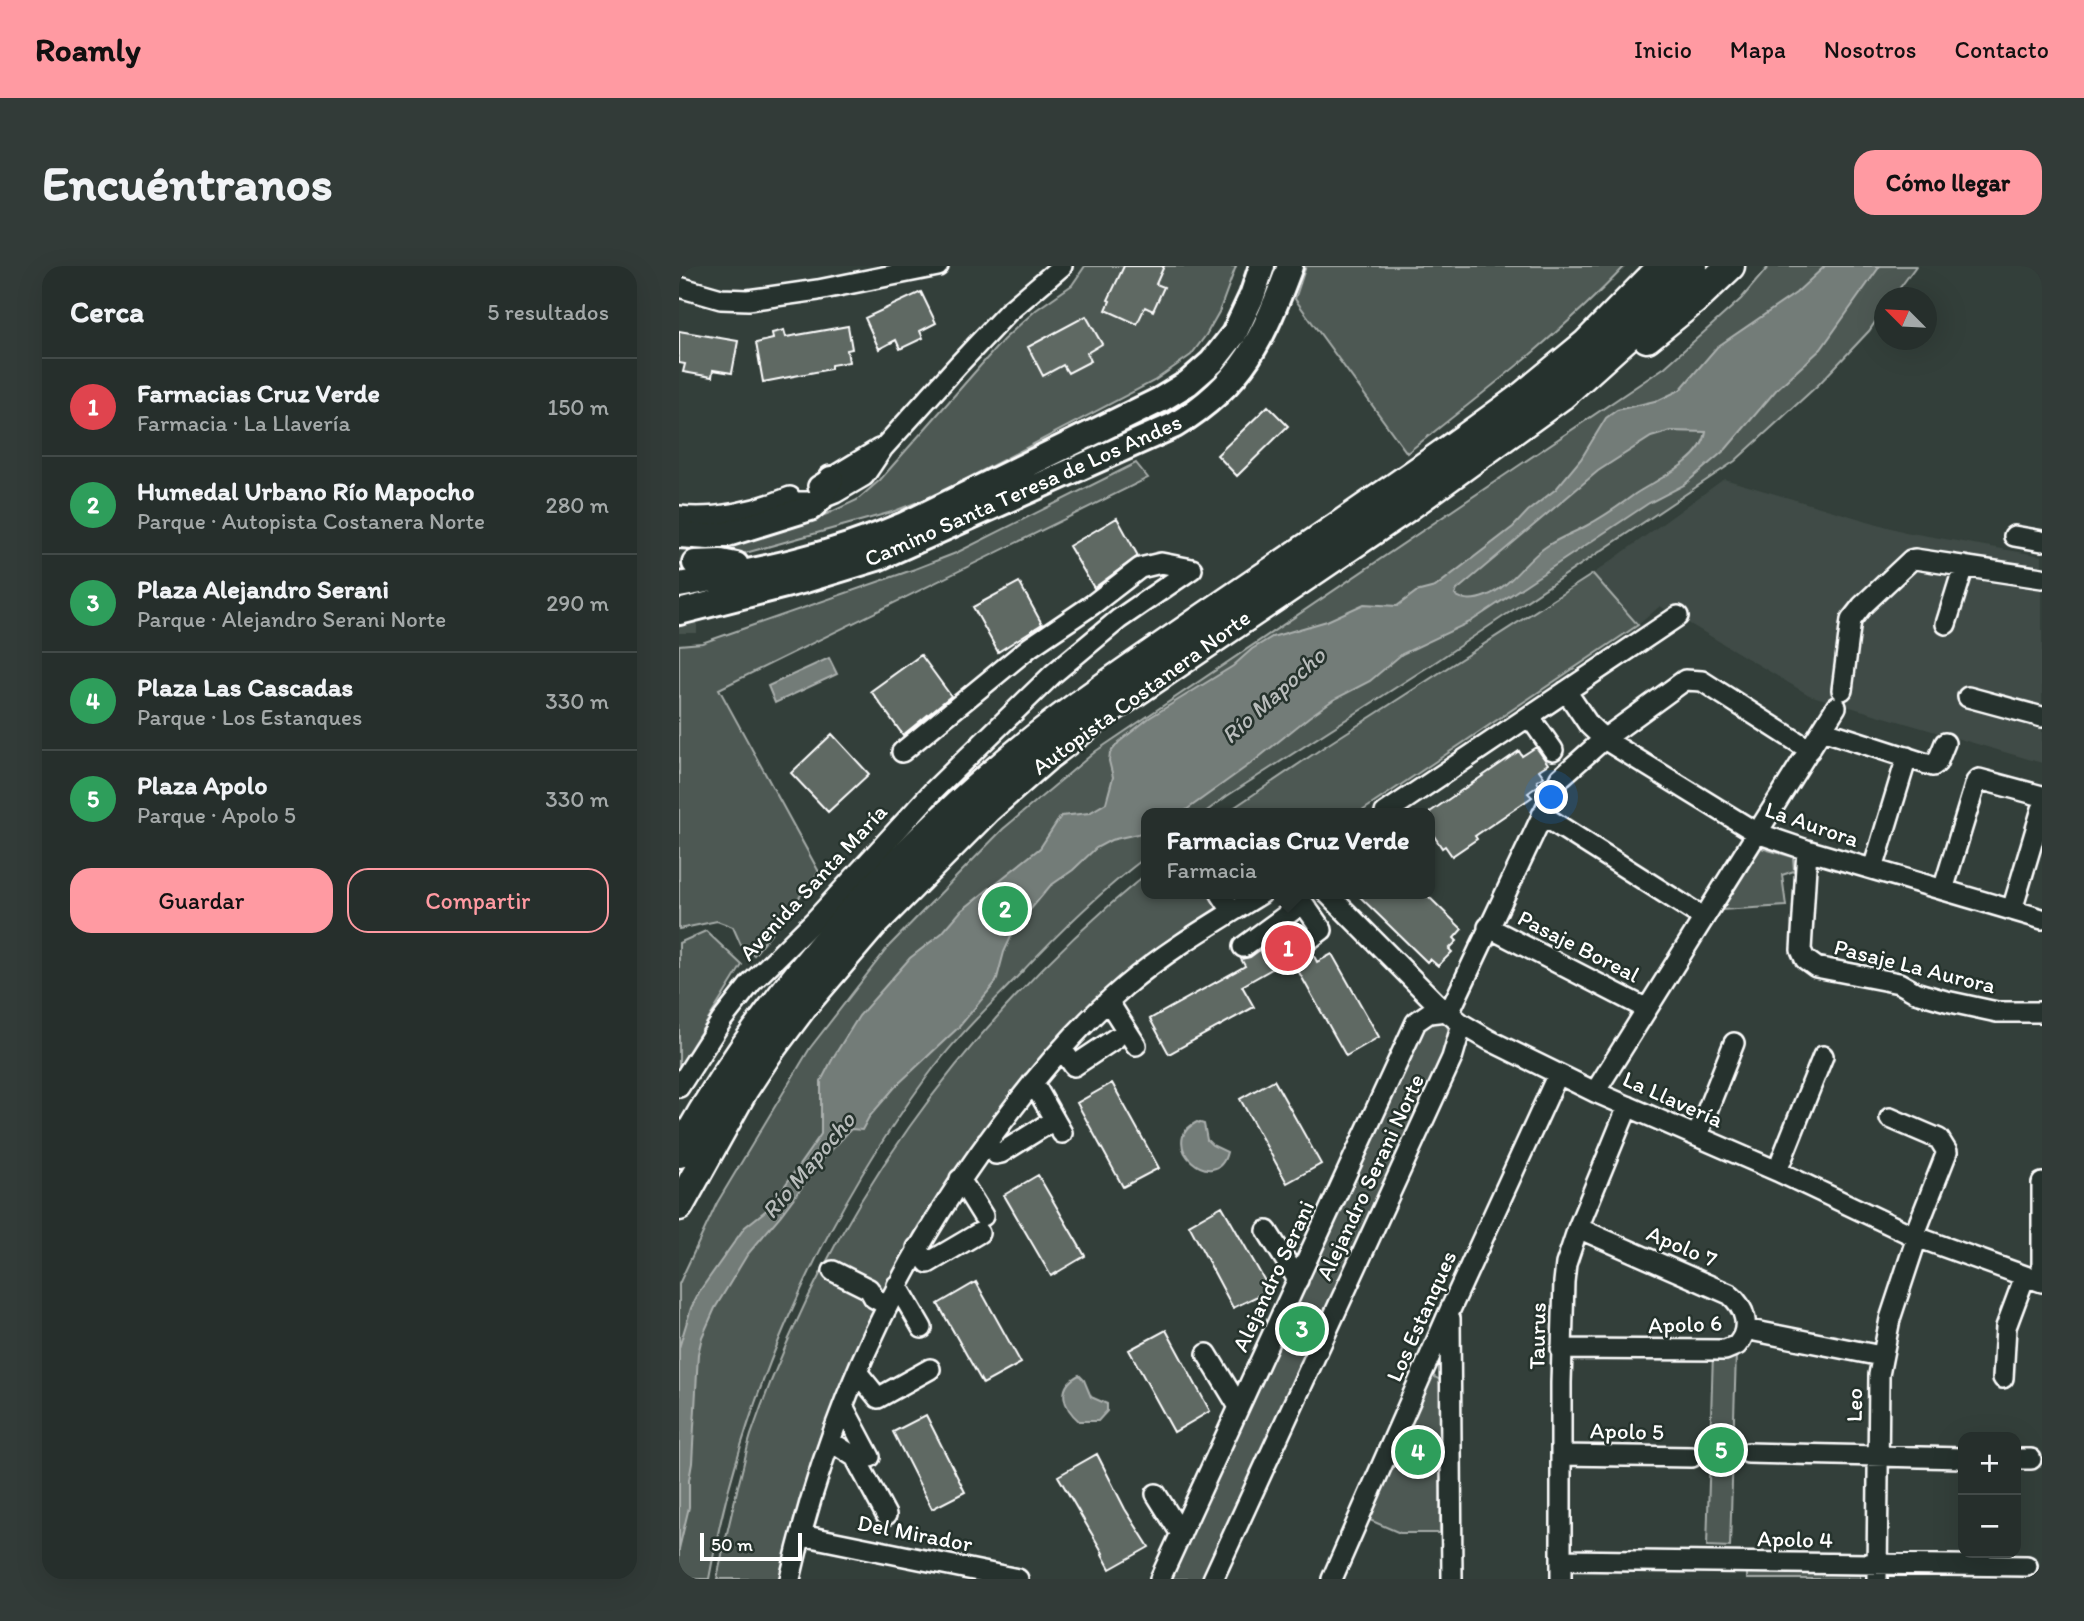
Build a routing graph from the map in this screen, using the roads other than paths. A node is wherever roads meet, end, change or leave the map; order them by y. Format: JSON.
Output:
{"nodes":[{"id":1,"x":938,"y":266,"type":"edge"},
{"id":2,"x":1062,"y":266,"type":"edge"},
{"id":3,"x":1262,"y":266,"type":"edge"},
{"id":4,"x":1290,"y":266,"type":"edge"},
{"id":5,"x":1663,"y":266,"type":"edge"},
{"id":6,"x":1730,"y":266,"type":"edge"},
{"id":7,"x":1693,"y":267,"type":"edge"},
{"id":8,"x":679,"y":287,"type":"edge"},
{"id":9,"x":1561,"y":396,"type":"junction"},
{"id":10,"x":826,"y":489,"type":"junction"},
{"id":11,"x":679,"y":516,"type":"edge"},
{"id":12,"x":679,"y":535,"type":"edge"},
{"id":13,"x":2014,"y":536,"type":"dead end"},
{"id":14,"x":2042,"y":541,"type":"edge"},
{"id":15,"x":695,"y":564,"type":"dead end"},
{"id":16,"x":1963,"y":566,"type":"junction"},
{"id":17,"x":2042,"y":578,"type":"edge"},
{"id":18,"x":767,"y":579,"type":"junction"},
{"id":19,"x":679,"y":585,"type":"edge"},
{"id":20,"x":1678,"y":615,"type":"dead end"},
{"id":21,"x":688,"y":617,"type":"tunnel mouth"},
{"id":22,"x":1946,"y":624,"type":"dead end"},
{"id":23,"x":1566,"y":691,"type":"junction"},
{"id":24,"x":1968,"y":697,"type":"dead end"},
{"id":25,"x":1529,"y":716,"type":"junction"},
{"id":26,"x":2042,"y":717,"type":"edge"},
{"id":27,"x":1822,"y":730,"type":"junction"},
{"id":28,"x":1604,"y":739,"type":"junction"},
{"id":29,"x":1945,"y":743,"type":"dead end"},
{"id":30,"x":1553,"y":750,"type":"dead end"},
{"id":31,"x":1809,"y":750,"type":"junction"},
{"id":32,"x":902,"y":751,"type":"dead end"},
{"id":33,"x":1907,"y":757,"type":"junction"},
{"id":34,"x":2042,"y":796,"type":"edge"},
{"id":35,"x":1408,"y":807,"type":"edge"},
{"id":36,"x":2042,"y":809,"type":"edge"},
{"id":37,"x":1542,"y":815,"type":"junction"},
{"id":38,"x":1758,"y":834,"type":"junction"},
{"id":39,"x":1807,"y":850,"type":"junction"},
{"id":40,"x":1873,"y":869,"type":"junction"},
{"id":41,"x":1943,"y":890,"type":"junction"},
{"id":42,"x":1224,"y":899,"type":"edge"},
{"id":43,"x":1251,"y":899,"type":"edge"},
{"id":44,"x":1327,"y":899,"type":"edge"},
{"id":45,"x":1333,"y":899,"type":"edge"},
{"id":46,"x":2012,"y":910,"type":"junction"},
{"id":47,"x":1232,"y":911,"type":"junction"},
{"id":48,"x":1312,"y":915,"type":"junction"},
{"id":49,"x":1704,"y":918,"type":"junction"},
{"id":50,"x":2042,"y":919,"type":"edge"},
{"id":51,"x":1488,"y":927,"type":"junction"},
{"id":52,"x":1306,"y":942,"type":"dead end"},
{"id":53,"x":1243,"y":947,"type":"dead end"},
{"id":54,"x":1417,"y":984,"type":"junction"},
{"id":55,"x":1108,"y":1001,"type":"junction"},
{"id":56,"x":1647,"y":1009,"type":"junction"},
{"id":57,"x":2042,"y":1012,"type":"edge"},
{"id":58,"x":1452,"y":1016,"type":"junction"},
{"id":59,"x":1416,"y":1022,"type":"junction"},
{"id":60,"x":1117,"y":1038,"type":"dead end"},
{"id":61,"x":1734,"y":1043,"type":"dead end"},
{"id":62,"x":1136,"y":1045,"type":"dead end"},
{"id":63,"x":1062,"y":1049,"type":"junction"},
{"id":64,"x":1823,"y":1056,"type":"dead end"},
{"id":65,"x":1558,"y":1074,"type":"junction"},
{"id":66,"x":1033,"y":1082,"type":"junction"},
{"id":67,"x":679,"y":1087,"type":"edge"},
{"id":68,"x":1595,"y":1092,"type":"junction"},
{"id":69,"x":1627,"y":1106,"type":"junction"},
{"id":70,"x":1890,"y":1118,"type":"dead end"},
{"id":71,"x":1697,"y":1136,"type":"junction"},
{"id":72,"x":987,"y":1142,"type":"junction"},
{"id":73,"x":679,"y":1153,"type":"edge"},
{"id":74,"x":1777,"y":1171,"type":"junction"},
{"id":75,"x":960,"y":1179,"type":"junction"},
{"id":76,"x":2042,"y":1183,"type":"edge"},
{"id":77,"x":679,"y":1206,"type":"edge"},
{"id":78,"x":1578,"y":1228,"type":"junction"},
{"id":79,"x":1267,"y":1231,"type":"dead end"},
{"id":80,"x":1915,"y":1237,"type":"junction"},
{"id":81,"x":917,"y":1248,"type":"junction"},
{"id":82,"x":833,"y":1271,"type":"dead end"},
{"id":83,"x":2036,"y":1277,"type":"edge"},
{"id":84,"x":1298,"y":1280,"type":"junction"},
{"id":85,"x":897,"y":1285,"type":"junction"},
{"id":86,"x":887,"y":1305,"type":"junction"},
{"id":87,"x":1450,"y":1310,"type":"junction"},
{"id":88,"x":922,"y":1328,"type":"dead end"},
{"id":89,"x":1745,"y":1329,"type":"junction"},
{"id":90,"x":1561,"y":1349,"type":"junction"},
{"id":91,"x":1207,"y":1354,"type":"dead end"},
{"id":92,"x":1881,"y":1356,"type":"junction"},
{"id":93,"x":1424,"y":1368,"type":"junction"},
{"id":94,"x":930,"y":1369,"type":"dead end"},
{"id":95,"x":857,"y":1371,"type":"junction"},
{"id":96,"x":2003,"y":1378,"type":"dead end"},
{"id":97,"x":1451,"y":1380,"type":"junction"},
{"id":98,"x":843,"y":1406,"type":"junction"},
{"id":99,"x":1239,"y":1407,"type":"junction"},
{"id":100,"x":830,"y":1441,"type":"junction"},
{"id":101,"x":1748,"y":1453,"type":"dead end"},
{"id":102,"x":1561,"y":1455,"type":"junction"},
{"id":103,"x":870,"y":1457,"type":"dead end"},
{"id":104,"x":1692,"y":1457,"type":"dead end"},
{"id":105,"x":1878,"y":1457,"type":"junction"},
{"id":106,"x":1958,"y":1458,"type":"edge"},
{"id":107,"x":1156,"y":1494,"type":"dead end"},
{"id":108,"x":886,"y":1515,"type":"dead end"},
{"id":109,"x":1181,"y":1534,"type":"junction"},
{"id":110,"x":801,"y":1535,"type":"junction"},
{"id":111,"x":2027,"y":1566,"type":"dead end"},
{"id":112,"x":1561,"y":1570,"type":"edge"},
{"id":113,"x":1877,"y":1572,"type":"edge"},
{"id":114,"x":790,"y":1579,"type":"edge"},
{"id":115,"x":1018,"y":1579,"type":"edge"},
{"id":116,"x":1160,"y":1579,"type":"edge"},
{"id":117,"x":1213,"y":1579,"type":"edge"},
{"id":118,"x":1332,"y":1579,"type":"edge"},
{"id":119,"x":1452,"y":1579,"type":"edge"}],
"edges":[{"from":1,"to":8,"type":"street"},
{"from":2,"to":10,"type":"street"},
{"from":3,"to":18,"type":"main road","name":"Camino Santa Teresa de Los Andes"},
{"from":4,"to":18,"type":"main road","name":"Camino Santa Teresa de Los Andes"},
{"from":5,"to":73,"type":"highway","name":"Autopista Costanera Norte"},
{"from":6,"to":9,"type":"highway"},
{"from":7,"to":9,"type":"highway","name":"Autopista Costanera Norte"},
{"from":9,"to":77,"type":"highway","name":"Autopista Costanera Norte"},
{"from":10,"to":11,"type":"street"},
{"from":10,"to":12,"type":"main road"},
{"from":13,"to":14,"type":"street"},
{"from":15,"to":18,"type":"main road"},
{"from":16,"to":17,"type":"street"},
{"from":16,"to":22,"type":"street"},
{"from":16,"to":27,"type":"street"},
{"from":18,"to":19,"type":"main road","name":"Camino Santa Teresa de Los Andes"},
{"from":18,"to":21,"type":"main road","name":"Camino Santa Teresa de Los Andes"},
{"from":20,"to":23,"type":"street"},
{"from":23,"to":25,"type":"street"},
{"from":23,"to":28,"type":"street","name":"La Aurora"},
{"from":24,"to":26,"type":"street"},
{"from":25,"to":30,"type":"street"},
{"from":25,"to":35,"type":"street"},
{"from":27,"to":31,"type":"street"},
{"from":27,"to":33,"type":"street"},
{"from":28,"to":31,"type":"street"},
{"from":28,"to":37,"type":"street"},
{"from":28,"to":38,"type":"street","name":"La Aurora"},
{"from":29,"to":33,"type":"street"},
{"from":31,"to":38,"type":"street"},
{"from":32,"to":67,"type":"street","name":"Avenida Santa María"},
{"from":33,"to":40,"type":"street"},
{"from":34,"to":41,"type":"street"},
{"from":36,"to":46,"type":"street"},
{"from":37,"to":49,"type":"street"},
{"from":37,"to":51,"type":"street"},
{"from":38,"to":39,"type":"street","name":"La Aurora"},
{"from":38,"to":49,"type":"street"},
{"from":39,"to":40,"type":"street","name":"La Aurora"},
{"from":39,"to":57,"type":"street","name":"Pasaje La Aurora"},
{"from":40,"to":41,"type":"street","name":"La Aurora"},
{"from":41,"to":46,"type":"street","name":"La Aurora"},
{"from":42,"to":47,"type":"street"},
{"from":43,"to":47,"type":"street"},
{"from":44,"to":48,"type":"street"},
{"from":45,"to":54,"type":"street","name":"La Llavería"},
{"from":46,"to":50,"type":"street","name":"La Aurora"},
{"from":47,"to":55,"type":"street"},
{"from":48,"to":52,"type":"street"},
{"from":48,"to":53,"type":"street"},
{"from":49,"to":56,"type":"street"},
{"from":51,"to":56,"type":"street","name":"Pasaje Boreal"},
{"from":51,"to":58,"type":"street"},
{"from":54,"to":58,"type":"street","name":"La Llavería"},
{"from":54,"to":59,"type":"street"},
{"from":55,"to":62,"type":"street"},
{"from":55,"to":63,"type":"street"},
{"from":56,"to":68,"type":"street"},
{"from":58,"to":59,"type":"street"},
{"from":58,"to":65,"type":"street","name":"La Llavería"},
{"from":58,"to":117,"type":"street","name":"Alejandro Serani Norte"},
{"from":59,"to":84,"type":"street","name":"Alejandro Serani"},
{"from":60,"to":63,"type":"street"},
{"from":61,"to":71,"type":"street"},
{"from":63,"to":66,"type":"street"},
{"from":64,"to":74,"type":"street"},
{"from":65,"to":68,"type":"street","name":"La Llavería"},
{"from":65,"to":87,"type":"street","name":"Los Estanques"},
{"from":66,"to":72,"type":"street"},
{"from":66,"to":72,"type":"street"},
{"from":68,"to":69,"type":"street","name":"La Llavería"},
{"from":69,"to":71,"type":"street","name":"La Llavería"},
{"from":69,"to":78,"type":"street","name":"Taurus"},
{"from":70,"to":80,"type":"street","name":"Leo"},
{"from":71,"to":74,"type":"street","name":"La Llavería"},
{"from":72,"to":75,"type":"street"},
{"from":74,"to":80,"type":"street","name":"La Llavería"},
{"from":75,"to":81,"type":"street"},
{"from":75,"to":81,"type":"street"},
{"from":76,"to":83,"type":"street"},
{"from":78,"to":89,"type":"street","name":"Apolo 7"},
{"from":78,"to":90,"type":"street","name":"Taurus"},
{"from":79,"to":84,"type":"street"},
{"from":80,"to":83,"type":"street","name":"La Llavería"},
{"from":80,"to":92,"type":"street","name":"Leo"},
{"from":81,"to":85,"type":"street"},
{"from":82,"to":86,"type":"street"},
{"from":83,"to":96,"type":"street"},
{"from":84,"to":99,"type":"street","name":"Alejandro Serani"},
{"from":85,"to":86,"type":"street"},
{"from":85,"to":88,"type":"street"},
{"from":86,"to":95,"type":"street"},
{"from":87,"to":93,"type":"street","name":"Los Estanques"},
{"from":87,"to":97,"type":"street"},
{"from":89,"to":90,"type":"street","name":"Apolo 6"},
{"from":89,"to":92,"type":"street","name":"Apolo 6"},
{"from":90,"to":102,"type":"street","name":"Taurus"},
{"from":91,"to":99,"type":"street"},
{"from":92,"to":105,"type":"street","name":"Leo"},
{"from":93,"to":97,"type":"street"},
{"from":93,"to":118,"type":"street","name":"Los Estanques"},
{"from":94,"to":95,"type":"street"},
{"from":95,"to":98,"type":"street"},
{"from":97,"to":119,"type":"street"},
{"from":98,"to":100,"type":"street"},
{"from":98,"to":103,"type":"street"},
{"from":99,"to":109,"type":"street","name":"Alejandro Serani"},
{"from":100,"to":108,"type":"street"},
{"from":100,"to":110,"type":"street"},
{"from":101,"to":105,"type":"street"},
{"from":102,"to":104,"type":"street","name":"Apolo 5"},
{"from":102,"to":112,"type":"street","name":"Taurus"},
{"from":105,"to":106,"type":"street"},
{"from":105,"to":113,"type":"street","name":"Leo"},
{"from":107,"to":109,"type":"street"},
{"from":109,"to":116,"type":"street","name":"Alejandro Serani"},
{"from":110,"to":114,"type":"street"},
{"from":110,"to":115,"type":"street","name":"Del Mirador"},
{"from":111,"to":113,"type":"street","name":"Apolo 4"},
{"from":112,"to":113,"type":"street","name":"Apolo 4"}]}
